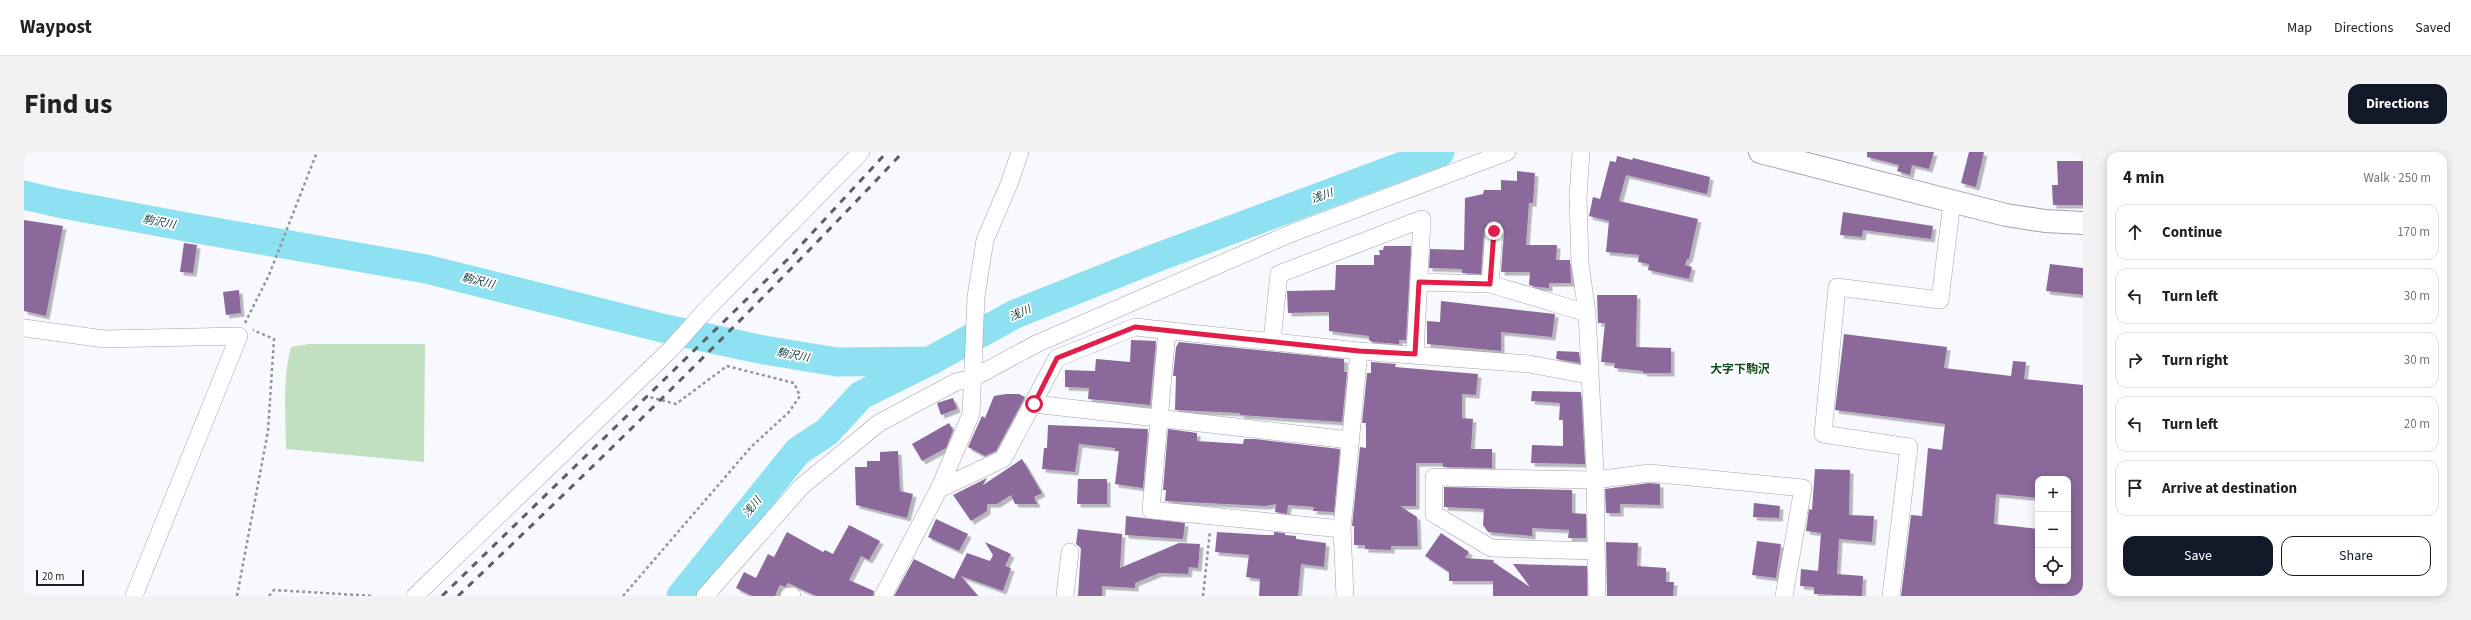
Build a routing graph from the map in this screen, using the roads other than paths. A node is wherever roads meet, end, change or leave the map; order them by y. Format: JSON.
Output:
{"nodes":[{"id":1,"x":861,"y":152,"type":"edge"},
{"id":2,"x":1020,"y":152,"type":"edge"},
{"id":3,"x":1507,"y":152,"type":"edge"},
{"id":4,"x":1582,"y":152,"type":"edge"},
{"id":5,"x":1760,"y":152,"type":"edge"},
{"id":6,"x":1952,"y":202,"type":"junction"},
{"id":7,"x":2083,"y":222,"type":"edge"},
{"id":8,"x":1494,"y":231,"type":"dead end"},
{"id":9,"x":1419,"y":282,"type":"junction"},
{"id":10,"x":1490,"y":284,"type":"junction"},
{"id":11,"x":1587,"y":313,"type":"junction"},
{"id":12,"x":24,"y":328,"type":"edge"},
{"id":13,"x":1167,"y":331,"type":"junction"},
{"id":14,"x":1272,"y":341,"type":"junction"},
{"id":15,"x":1359,"y":351,"type":"junction"},
{"id":16,"x":1415,"y":354,"type":"junction"},
{"id":17,"x":1588,"y":374,"type":"junction"},
{"id":18,"x":973,"y":378,"type":"junction"},
{"id":19,"x":1034,"y":404,"type":"junction"},
{"id":20,"x":1158,"y":419,"type":"junction"},
{"id":21,"x":1350,"y":440,"type":"junction"},
{"id":22,"x":1595,"y":480,"type":"junction"},
{"id":23,"x":939,"y":489,"type":"junction"},
{"id":24,"x":1342,"y":529,"type":"junction"},
{"id":25,"x":1596,"y":551,"type":"junction"},
{"id":26,"x":1070,"y":552,"type":"dead end"},
{"id":27,"x":134,"y":596,"type":"edge"},
{"id":28,"x":415,"y":596,"type":"edge"},
{"id":29,"x":704,"y":596,"type":"edge"},
{"id":30,"x":788,"y":596,"type":"edge"},
{"id":31,"x":792,"y":596,"type":"edge"},
{"id":32,"x":883,"y":596,"type":"edge"},
{"id":33,"x":1065,"y":596,"type":"edge"},
{"id":34,"x":1345,"y":596,"type":"edge"},
{"id":35,"x":1598,"y":596,"type":"edge"},
{"id":36,"x":1784,"y":596,"type":"edge"},
{"id":37,"x":1892,"y":596,"type":"edge"}],
"edges":[{"from":1,"to":28,"type":"street"},
{"from":2,"to":18,"type":"street"},
{"from":3,"to":18,"type":"street"},
{"from":4,"to":11,"type":"street"},
{"from":5,"to":6,"type":"street"},
{"from":6,"to":7,"type":"street"},
{"from":6,"to":37,"type":"street"},
{"from":8,"to":10,"type":"street"},
{"from":9,"to":10,"type":"street"},
{"from":9,"to":14,"type":"street"},
{"from":9,"to":16,"type":"street"},
{"from":10,"to":11,"type":"street"},
{"from":11,"to":17,"type":"street"},
{"from":12,"to":27,"type":"street"},
{"from":13,"to":14,"type":"street"},
{"from":13,"to":19,"type":"street"},
{"from":13,"to":20,"type":"street"},
{"from":14,"to":15,"type":"street"},
{"from":15,"to":16,"type":"street"},
{"from":15,"to":21,"type":"street"},
{"from":16,"to":17,"type":"street"},
{"from":17,"to":22,"type":"street"},
{"from":18,"to":23,"type":"street"},
{"from":18,"to":29,"type":"street"},
{"from":19,"to":20,"type":"street"},
{"from":19,"to":23,"type":"street"},
{"from":20,"to":21,"type":"street"},
{"from":20,"to":24,"type":"street"},
{"from":21,"to":24,"type":"street"},
{"from":22,"to":25,"type":"street"},
{"from":22,"to":25,"type":"street"},
{"from":22,"to":36,"type":"street"},
{"from":23,"to":32,"type":"street"},
{"from":24,"to":34,"type":"street"},
{"from":25,"to":35,"type":"street"},
{"from":26,"to":33,"type":"street"},
{"from":30,"to":31,"type":"street"}]}
